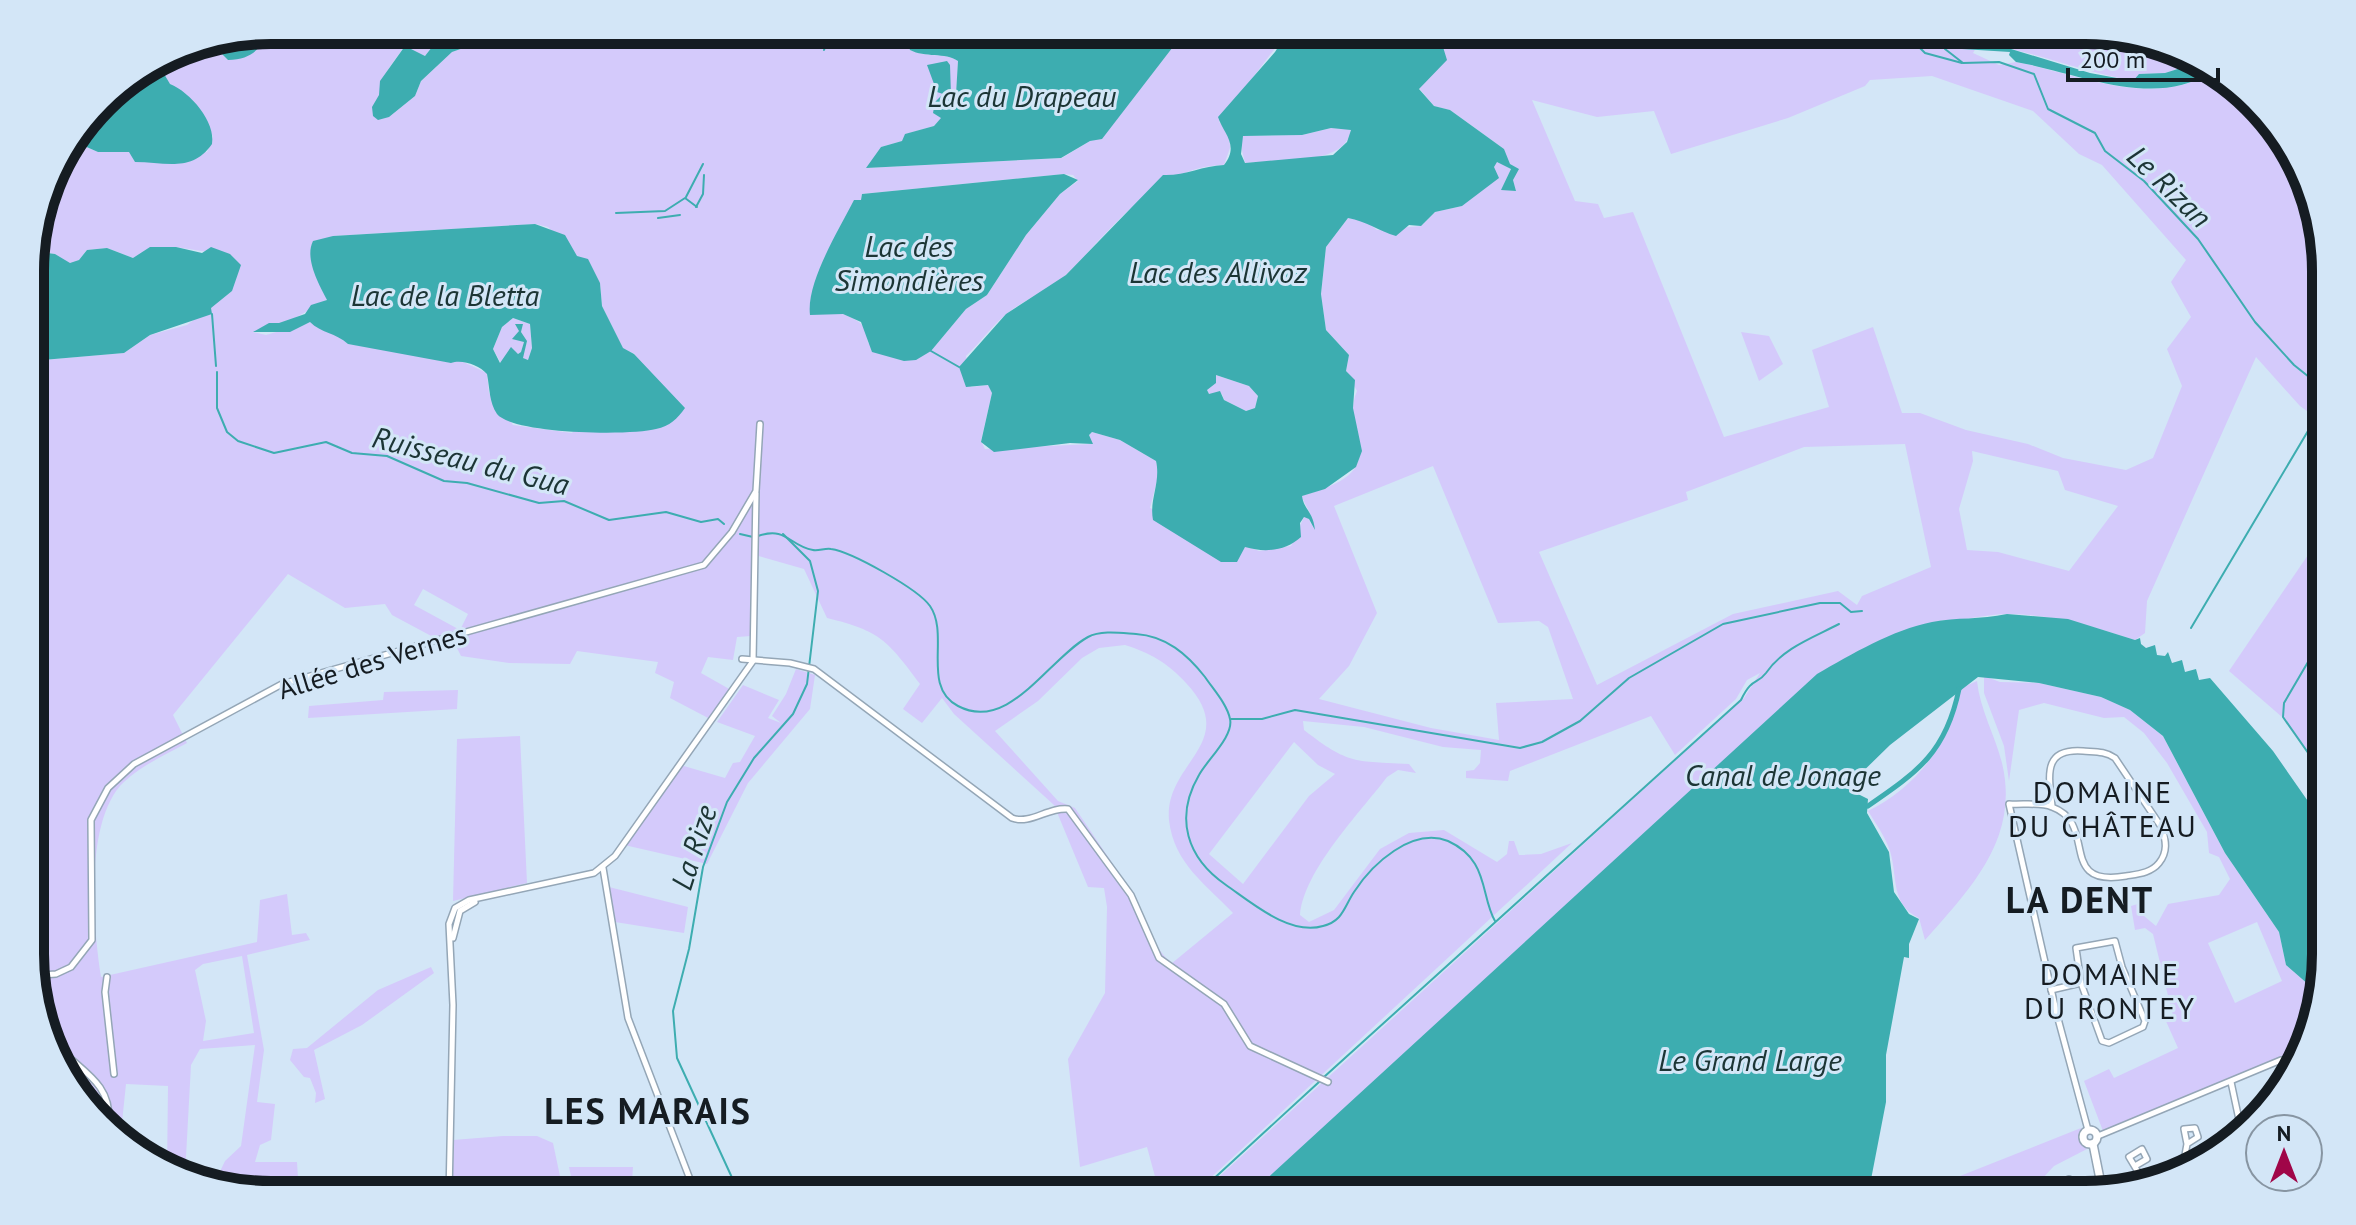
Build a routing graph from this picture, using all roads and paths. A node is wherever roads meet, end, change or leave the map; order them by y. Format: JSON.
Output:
{"nodes":[{"id":1,"x":760,"y":424,"type":"dead end"},
{"id":2,"x":756,"y":491,"type":"junction"},
{"id":3,"x":742,"y":659,"type":"dead end"},
{"id":4,"x":753,"y":661,"type":"junction"},
{"id":5,"x":2052,"y":806,"type":"junction"},
{"id":6,"x":603,"y":868,"type":"junction"},
{"id":7,"x":56,"y":974,"type":"junction"},
{"id":8,"x":45,"y":975,"type":"edge"},
{"id":9,"x":107,"y":977,"type":"dead end"},
{"id":10,"x":2081,"y":983,"type":"junction"},
{"id":11,"x":47,"y":986,"type":"edge"},
{"id":12,"x":2051,"y":990,"type":"junction"},
{"id":13,"x":67,"y":1054,"type":"edge"},
{"id":14,"x":2285,"y":1061,"type":"edge"},
{"id":15,"x":114,"y":1074,"type":"dead end"},
{"id":16,"x":1328,"y":1082,"type":"dead end"},
{"id":17,"x":2231,"y":1082,"type":"junction"},
{"id":18,"x":109,"y":1113,"type":"edge"},
{"id":19,"x":2239,"y":1121,"type":"edge"},
{"id":20,"x":2088,"y":1130,"type":"junction"},
{"id":21,"x":2095,"y":1140,"type":"junction"},
{"id":22,"x":2187,"y":1144,"type":"dead end"},
{"id":23,"x":2184,"y":1158,"type":"edge"},
{"id":24,"x":2135,"y":1166,"type":"dead end"},
{"id":25,"x":2140,"y":1174,"type":"edge"},
{"id":26,"x":449,"y":1181,"type":"edge"},
{"id":27,"x":691,"y":1181,"type":"edge"},
{"id":28,"x":2101,"y":1181,"type":"edge"}],
"edges":[{"from":1,"to":2,"type":"street","name":"Allée des Vernes"},
{"from":2,"to":4,"type":"street"},
{"from":2,"to":7,"type":"street","name":"Allée des Vernes"},
{"from":3,"to":4,"type":"street"},
{"from":4,"to":6,"type":"street"},
{"from":4,"to":16,"type":"street"},
{"from":5,"to":5,"type":"street"},
{"from":5,"to":12,"type":"street"},
{"from":6,"to":26,"type":"street"},
{"from":6,"to":27,"type":"street"},
{"from":7,"to":8,"type":"street"},
{"from":7,"to":11,"type":"street","name":"Allée des Vernes"},
{"from":9,"to":15,"type":"street"},
{"from":10,"to":10,"type":"street"},
{"from":10,"to":12,"type":"street"},
{"from":12,"to":20,"type":"street"},
{"from":13,"to":18,"type":"street"},
{"from":14,"to":17,"type":"street"},
{"from":17,"to":19,"type":"street"},
{"from":17,"to":21,"type":"street"},
{"from":20,"to":21,"type":"street"},
{"from":20,"to":21,"type":"street"},
{"from":21,"to":28,"type":"street"},
{"from":22,"to":23,"type":"street"},
{"from":24,"to":25,"type":"street"}]}
